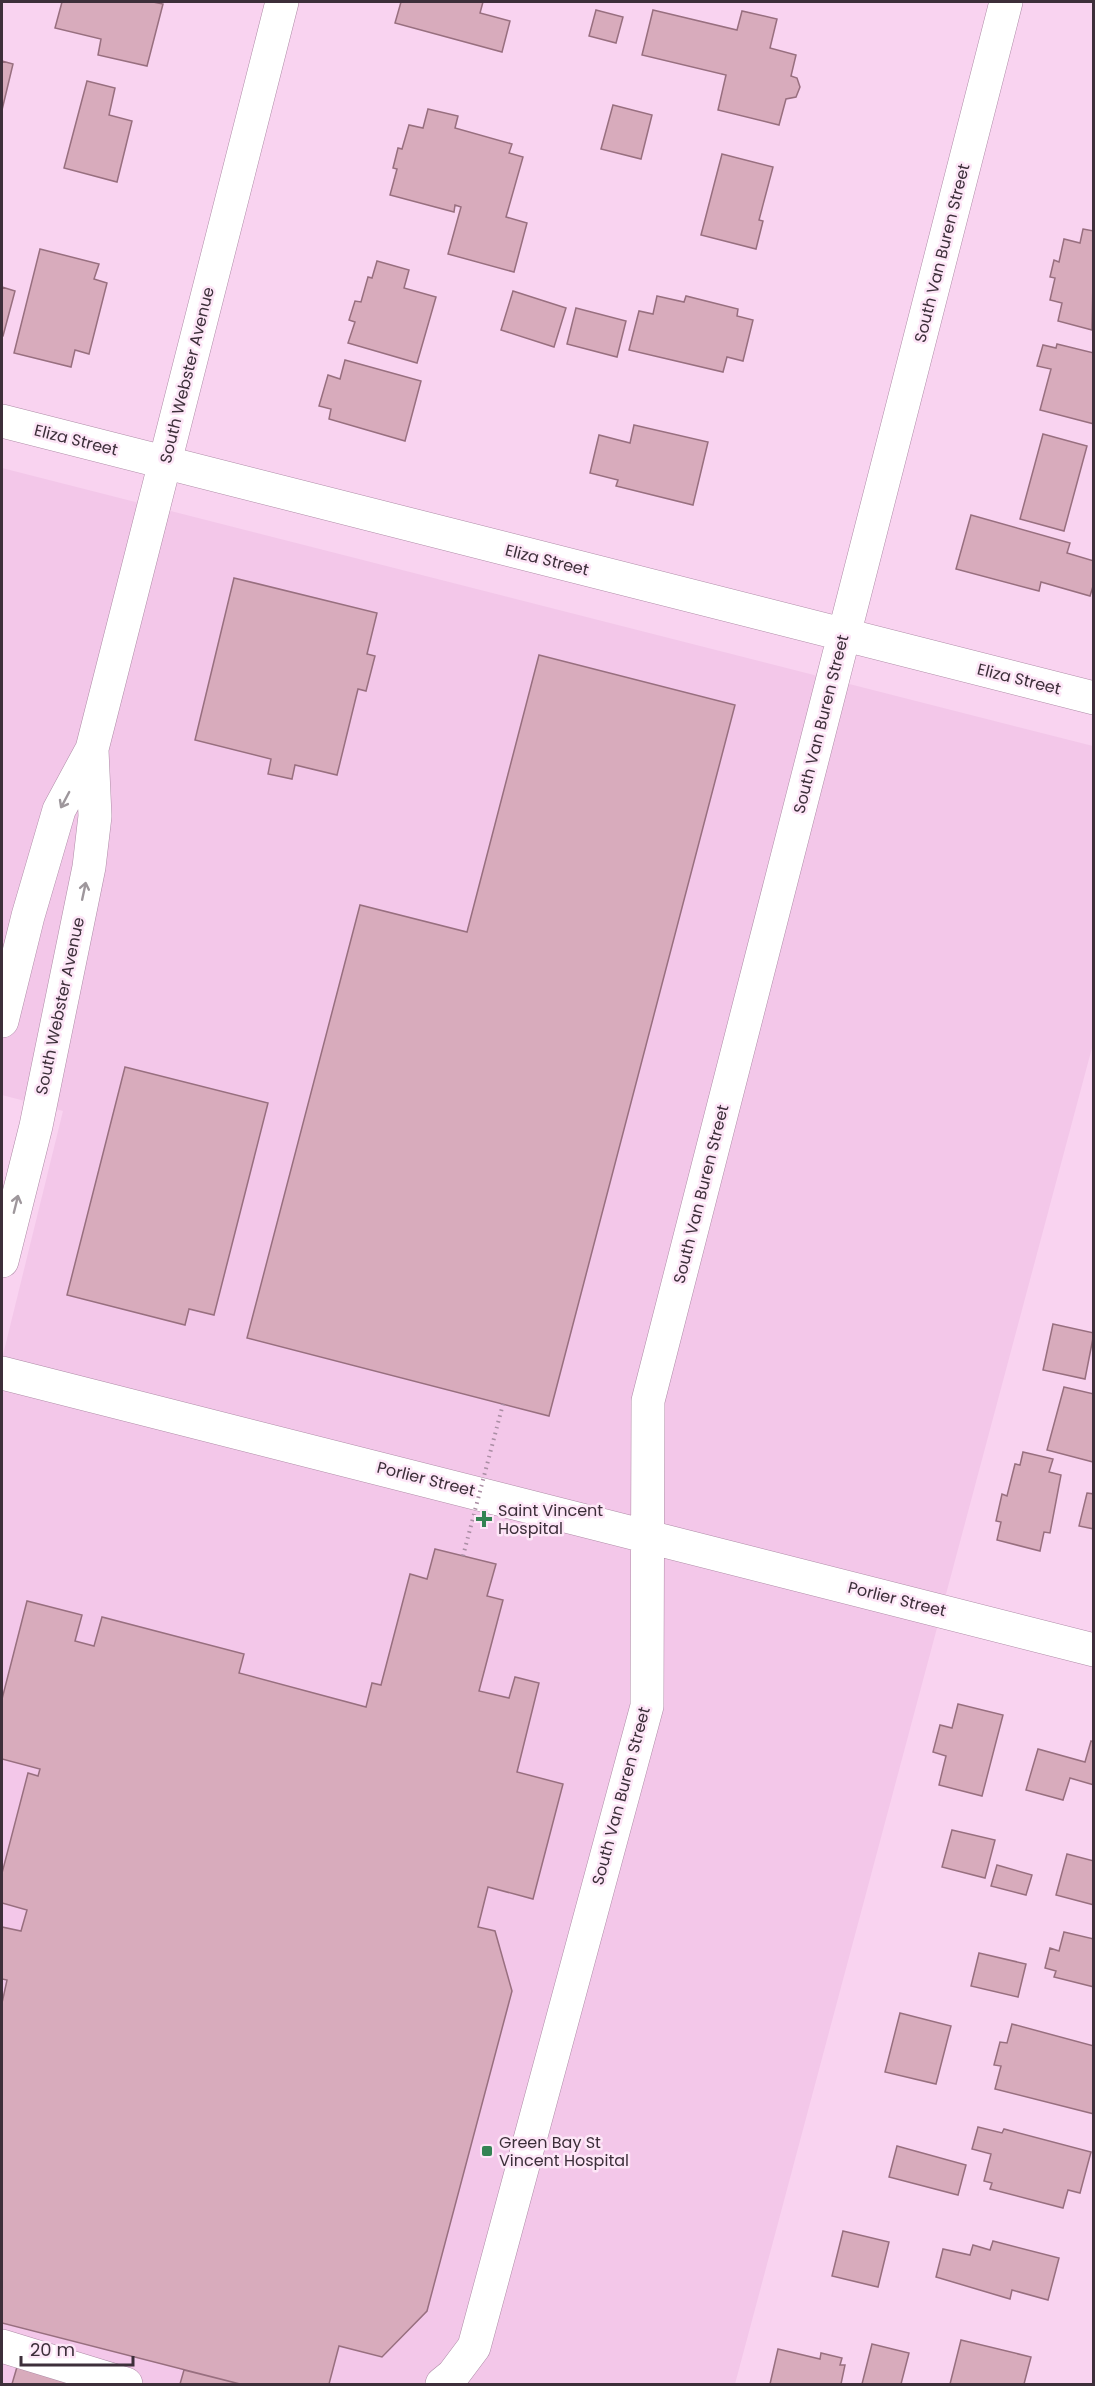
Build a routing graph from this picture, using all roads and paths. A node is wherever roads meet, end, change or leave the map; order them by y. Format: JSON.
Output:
{"nodes":[{"id":1,"x":282,"y":2,"type":"edge"},
{"id":2,"x":1006,"y":2,"type":"edge"},
{"id":3,"x":2,"y":421,"type":"edge"},
{"id":4,"x":164,"y":463,"type":"junction"},
{"id":5,"x":844,"y":635,"type":"junction"},
{"id":6,"x":1094,"y":698,"type":"edge"},
{"id":7,"x":92,"y":748,"type":"junction"},
{"id":8,"x":2,"y":1021,"type":"edge"},
{"id":9,"x":2,"y":1261,"type":"edge"},
{"id":10,"x":2,"y":1373,"type":"edge"},
{"id":11,"x":503,"y":1404,"type":"dead end"},
{"id":12,"x":649,"y":1536,"type":"junction"},
{"id":13,"x":464,"y":1556,"type":"dead end"},
{"id":14,"x":1094,"y":1650,"type":"edge"},
{"id":15,"x":2,"y":2346,"type":"edge"},
{"id":16,"x":126,"y":2385,"type":"edge"},
{"id":17,"x":442,"y":2385,"type":"edge"}],
"edges":[{"from":1,"to":4,"type":"street","name":"South Webster Avenue"},
{"from":2,"to":5,"type":"street","name":"South Van Buren Street"},
{"from":3,"to":4,"type":"street","name":"Eliza Street"},
{"from":4,"to":5,"type":"street","name":"Eliza Street"},
{"from":4,"to":7,"type":"street","name":"South Webster Avenue"},
{"from":5,"to":6,"type":"street","name":"Eliza Street"},
{"from":5,"to":12,"type":"street","name":"South Van Buren Street"},
{"from":7,"to":8,"type":"street","name":"South Webster Avenue","one_way":true},
{"from":9,"to":7,"type":"street","name":"South Webster Avenue","one_way":true},
{"from":10,"to":12,"type":"street","name":"Porlier Street"},
{"from":11,"to":13,"type":"path","bridge":true},
{"from":12,"to":14,"type":"street","name":"Porlier Street"},
{"from":12,"to":17,"type":"street","name":"South Van Buren Street"},
{"from":15,"to":16,"type":"street"}]}
